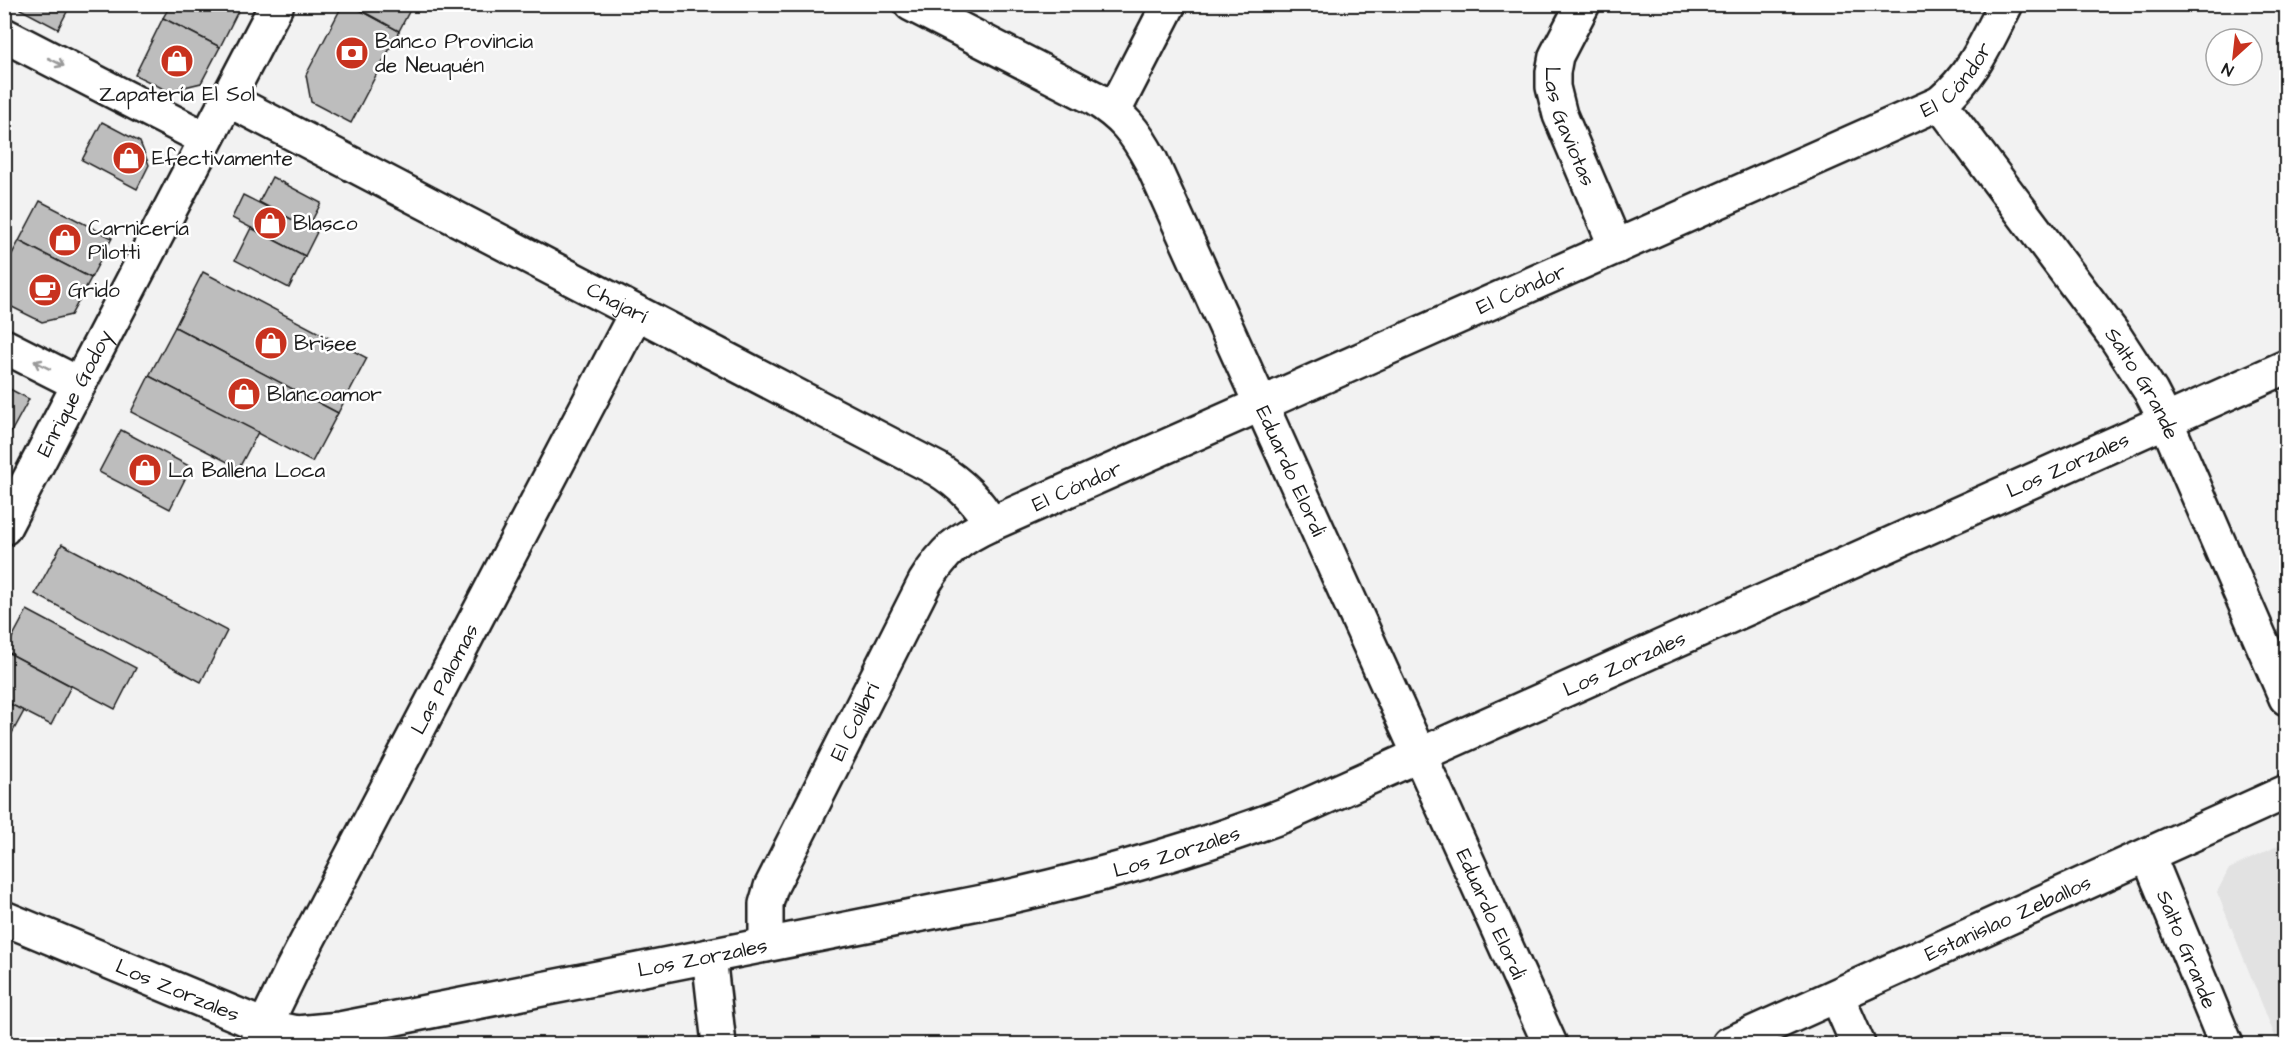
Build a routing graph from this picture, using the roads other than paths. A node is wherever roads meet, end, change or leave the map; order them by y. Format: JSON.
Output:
{"nodes":[{"id":1,"x":277,"y":4,"type":"edge"},
{"id":2,"x":911,"y":4,"type":"edge"},
{"id":3,"x":1168,"y":4,"type":"edge"},
{"id":4,"x":1582,"y":4,"type":"edge"},
{"id":5,"x":2006,"y":4,"type":"edge"},
{"id":6,"x":4,"y":35,"type":"edge"},
{"id":7,"x":227,"y":99,"type":"junction"},
{"id":8,"x":1940,"y":103,"type":"junction"},
{"id":9,"x":1114,"y":111,"type":"junction"},
{"id":10,"x":206,"y":139,"type":"junction"},
{"id":11,"x":1616,"y":247,"type":"junction"},
{"id":12,"x":636,"y":313,"type":"junction"},
{"id":13,"x":4,"y":346,"type":"edge"},
{"id":14,"x":2286,"y":367,"type":"edge"},
{"id":15,"x":79,"y":384,"type":"junction"},
{"id":16,"x":1261,"y":405,"type":"junction"},
{"id":17,"x":2166,"y":422,"type":"junction"},
{"id":18,"x":991,"y":525,"type":"junction"},
{"id":19,"x":4,"y":528,"type":"edge"},
{"id":20,"x":2286,"y":698,"type":"edge"},
{"id":21,"x":1419,"y":755,"type":"junction"},
{"id":22,"x":2286,"y":792,"type":"edge"},
{"id":23,"x":2148,"y":855,"type":"junction"},
{"id":24,"x":4,"y":918,"type":"edge"},
{"id":25,"x":766,"y":945,"type":"junction"},
{"id":26,"x":709,"y":956,"type":"junction"},
{"id":27,"x":1837,"y":996,"type":"junction"},
{"id":28,"x":260,"y":1035,"type":"edge"},
{"id":29,"x":719,"y":1044,"type":"edge"},
{"id":30,"x":1550,"y":1044,"type":"edge"},
{"id":31,"x":1729,"y":1044,"type":"edge"},
{"id":32,"x":1858,"y":1044,"type":"edge"},
{"id":33,"x":2226,"y":1044,"type":"edge"}],
"edges":[{"from":1,"to":7,"type":"street","name":"Enrique Godoy"},
{"from":2,"to":9,"type":"street","name":"Eduardo Elordi"},
{"from":3,"to":9,"type":"street"},
{"from":4,"to":11,"type":"street","name":"Las Gaviotas"},
{"from":5,"to":8,"type":"street","name":"El Cóndor"},
{"from":6,"to":10,"type":"street","one_way":true},
{"from":7,"to":10,"type":"street","name":"Enrique Godoy"},
{"from":7,"to":12,"type":"street","name":"Chajarí"},
{"from":8,"to":11,"type":"street","name":"El Cóndor"},
{"from":8,"to":17,"type":"street","name":"Salto Grande"},
{"from":9,"to":16,"type":"street","name":"Eduardo Elordi"},
{"from":10,"to":15,"type":"street","name":"Enrique Godoy"},
{"from":11,"to":16,"type":"street","name":"El Cóndor"},
{"from":12,"to":18,"type":"street","name":"Chajarí"},
{"from":12,"to":28,"type":"street","name":"Las Palomas"},
{"from":15,"to":13,"type":"street","one_way":true},
{"from":14,"to":17,"type":"street","name":"Los Zorzales"},
{"from":15,"to":19,"type":"street","name":"Enrique Godoy"},
{"from":16,"to":18,"type":"street","name":"El Cóndor"},
{"from":16,"to":21,"type":"street","name":"Eduardo Elordi"},
{"from":17,"to":20,"type":"street","name":"Salto Grande"},
{"from":17,"to":21,"type":"street","name":"Los Zorzales"},
{"from":18,"to":25,"type":"street","name":"El Colibrí"},
{"from":21,"to":25,"type":"street","name":"Los Zorzales"},
{"from":21,"to":30,"type":"street","name":"Eduardo Elordi"},
{"from":22,"to":23,"type":"street","name":"Estanislao Zeballos"},
{"from":23,"to":27,"type":"street","name":"Estanislao Zeballos"},
{"from":23,"to":33,"type":"street","name":"Salto Grande"},
{"from":24,"to":28,"type":"street","name":"Los Zorzales"},
{"from":25,"to":26,"type":"street","name":"Los Zorzales"},
{"from":26,"to":28,"type":"street","name":"Los Zorzales"},
{"from":26,"to":29,"type":"street"},
{"from":27,"to":31,"type":"street","name":"Estanislao Zeballos"},
{"from":27,"to":32,"type":"street"}]}
